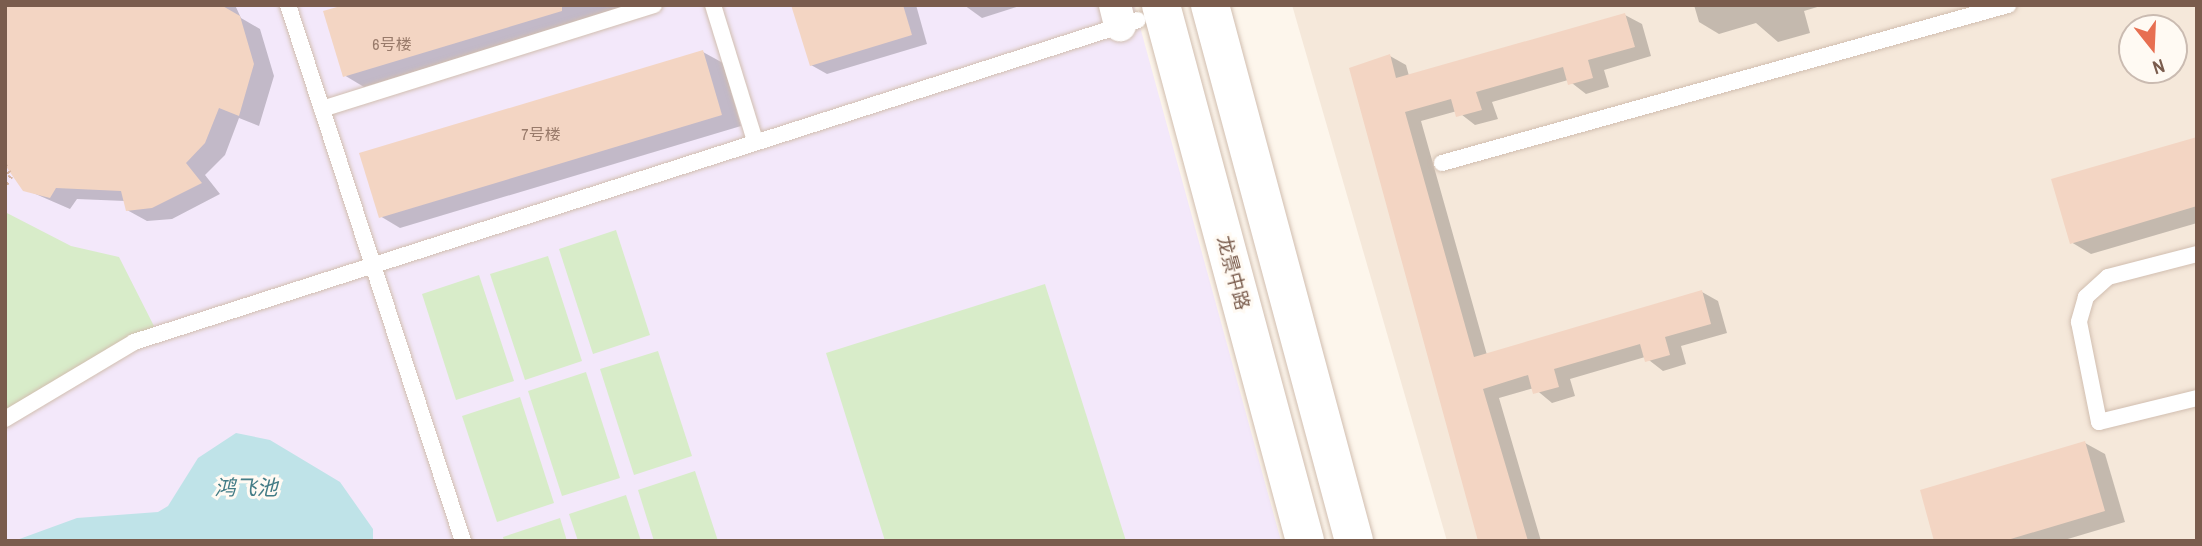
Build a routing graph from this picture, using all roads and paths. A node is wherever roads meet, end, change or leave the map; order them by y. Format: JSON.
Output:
{"nodes":[{"id":1,"x":288,"y":5,"type":"edge"},
{"id":2,"x":654,"y":5,"type":"edge"},
{"id":3,"x":713,"y":5,"type":"edge"},
{"id":4,"x":1210,"y":5,"type":"edge"},
{"id":5,"x":2008,"y":5,"type":"edge"},
{"id":6,"x":1984,"y":9,"type":"edge"},
{"id":7,"x":1133,"y":14,"type":"edge"},
{"id":8,"x":321,"y":109,"type":"junction"},
{"id":9,"x":755,"y":141,"type":"junction"},
{"id":10,"x":1442,"y":163,"type":"dead end"},
{"id":11,"x":5,"y":165,"type":"edge"},
{"id":12,"x":5,"y":186,"type":"edge"},
{"id":13,"x":2197,"y":254,"type":"edge"},
{"id":14,"x":371,"y":263,"type":"junction"},
{"id":15,"x":2197,"y":398,"type":"edge"},
{"id":16,"x":5,"y":419,"type":"edge"},
{"id":17,"x":463,"y":541,"type":"edge"},
{"id":18,"x":1305,"y":541,"type":"edge"},
{"id":19,"x":1353,"y":541,"type":"edge"}],
"edges":[{"from":1,"to":8,"type":"lane"},
{"from":2,"to":8,"type":"lane"},
{"from":3,"to":9,"type":"lane"},
{"from":4,"to":19,"type":"street"},
{"from":5,"to":6,"type":"lane"},
{"from":6,"to":10,"type":"lane"},
{"from":7,"to":9,"type":"lane"},
{"from":7,"to":18,"type":"street","name":"龙景中路"},
{"from":8,"to":14,"type":"lane"},
{"from":9,"to":14,"type":"lane"},
{"from":11,"to":12,"type":"path"},
{"from":13,"to":15,"type":"lane"},
{"from":14,"to":16,"type":"lane"},
{"from":14,"to":17,"type":"lane"}]}
